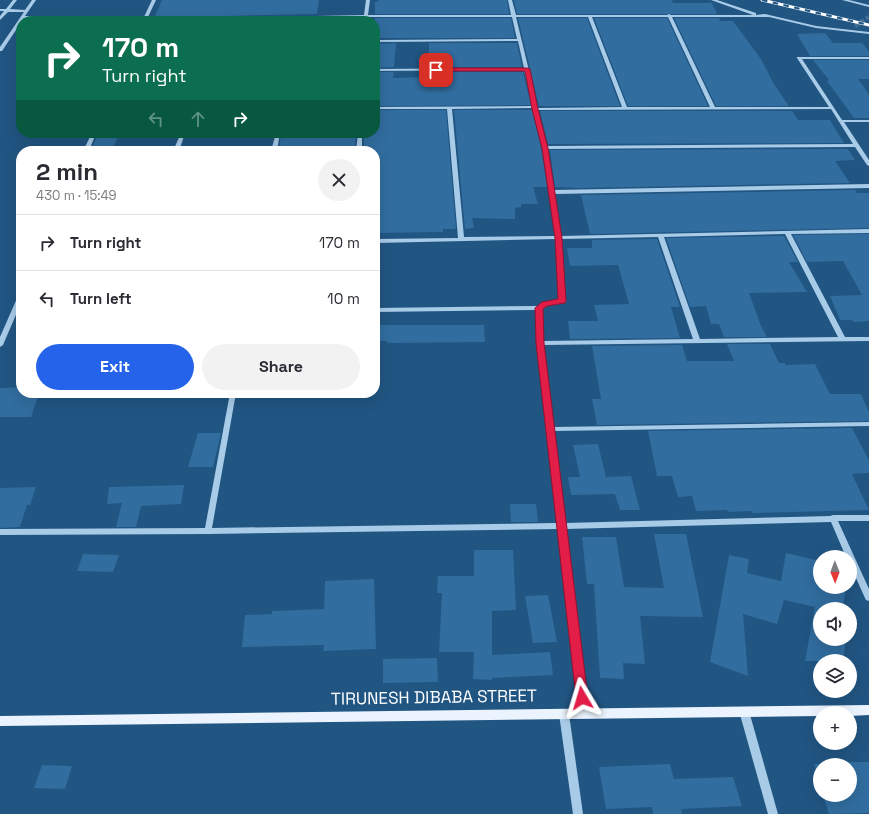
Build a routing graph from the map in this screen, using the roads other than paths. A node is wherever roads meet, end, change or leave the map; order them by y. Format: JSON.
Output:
{"nodes":[{"id":1,"x":15,"y":0,"type":"edge"},
{"id":2,"x":34,"y":0,"type":"edge"},
{"id":3,"x":154,"y":0,"type":"edge"},
{"id":4,"x":368,"y":0,"type":"edge"},
{"id":5,"x":510,"y":0,"type":"edge"},
{"id":6,"x":713,"y":0,"type":"edge"},
{"id":7,"x":844,"y":0,"type":"edge"},
{"id":8,"x":869,"y":6,"type":"edge"},
{"id":9,"x":0,"y":10,"type":"edge"},
{"id":10,"x":6,"y":11,"type":"junction"},
{"id":11,"x":26,"y":11,"type":"junction"},
{"id":12,"x":513,"y":15,"type":"junction"},
{"id":13,"x":23,"y":16,"type":"edge"},
{"id":14,"x":146,"y":16,"type":"edge"},
{"id":15,"x":366,"y":16,"type":"joint"},
{"id":16,"x":590,"y":16,"type":"junction"},
{"id":17,"x":669,"y":16,"type":"junction"},
{"id":18,"x":768,"y":16,"type":"junction"},
{"id":19,"x":0,"y":19,"type":"edge"},
{"id":20,"x":16,"y":26,"type":"edge"},
{"id":21,"x":855,"y":26,"type":"tunnel mouth"},
{"id":22,"x":849,"y":30,"type":"junction"},
{"id":23,"x":869,"y":33,"type":"edge"},
{"id":24,"x":520,"y":40,"type":"junction"},
{"id":25,"x":380,"y":41,"type":"edge"},
{"id":26,"x":0,"y":50,"type":"edge"},
{"id":27,"x":869,"y":58,"type":"edge"},
{"id":28,"x":527,"y":69,"type":"junction"},
{"id":29,"x":380,"y":70,"type":"edge"},
{"id":30,"x":449,"y":107,"type":"junction"},
{"id":31,"x":380,"y":108,"type":"edge"},
{"id":32,"x":534,"y":108,"type":"junction"},
{"id":33,"x":625,"y":108,"type":"junction"},
{"id":34,"x":713,"y":108,"type":"junction"},
{"id":35,"x":831,"y":108,"type":"junction"},
{"id":36,"x":840,"y":121,"type":"junction"},
{"id":37,"x":869,"y":121,"type":"edge"},
{"id":38,"x":855,"y":145,"type":"junction"},
{"id":39,"x":545,"y":148,"type":"junction"},
{"id":40,"x":869,"y":164,"type":"edge"},
{"id":41,"x":869,"y":186,"type":"edge"},
{"id":42,"x":552,"y":192,"type":"junction"},
{"id":43,"x":869,"y":231,"type":"edge"},
{"id":44,"x":787,"y":233,"type":"junction"},
{"id":45,"x":661,"y":236,"type":"junction"},
{"id":46,"x":559,"y":238,"type":"junction"},
{"id":47,"x":461,"y":240,"type":"junction"},
{"id":48,"x":380,"y":241,"type":"edge"},
{"id":49,"x":16,"y":308,"type":"edge"},
{"id":50,"x":539,"y":308,"type":"junction"},
{"id":51,"x":380,"y":310,"type":"edge"},
{"id":52,"x":869,"y":339,"type":"edge"},
{"id":53,"x":843,"y":340,"type":"junction"},
{"id":54,"x":697,"y":341,"type":"junction"},
{"id":55,"x":540,"y":343,"type":"junction"},
{"id":56,"x":0,"y":345,"type":"edge"},
{"id":57,"x":232,"y":398,"type":"edge"},
{"id":58,"x":869,"y":424,"type":"edge"},
{"id":59,"x":550,"y":429,"type":"junction"},
{"id":60,"x":833,"y":518,"type":"junction"},
{"id":61,"x":869,"y":518,"type":"edge"},
{"id":62,"x":560,"y":526,"type":"junction"},
{"id":63,"x":0,"y":532,"type":"edge"},
{"id":64,"x":208,"y":532,"type":"junction"},
{"id":65,"x":869,"y":598,"type":"edge"},
{"id":66,"x":869,"y":710,"type":"edge"},
{"id":67,"x":744,"y":711,"type":"junction"},
{"id":68,"x":564,"y":714,"type":"junction"},
{"id":69,"x":584,"y":714,"type":"junction"},
{"id":70,"x":0,"y":721,"type":"edge"},
{"id":71,"x":578,"y":814,"type":"edge"},
{"id":72,"x":773,"y":814,"type":"edge"}],
"edges":[{"from":1,"to":10,"type":"street"},
{"from":2,"to":11,"type":"street"},
{"from":3,"to":14,"type":"street"},
{"from":4,"to":15,"type":"street"},
{"from":5,"to":12,"type":"street"},
{"from":6,"to":18,"type":"street"},
{"from":7,"to":8,"type":"street"},
{"from":9,"to":10,"type":"street"},
{"from":10,"to":11,"type":"street"},
{"from":10,"to":19,"type":"street"},
{"from":11,"to":13,"type":"street"},
{"from":12,"to":15,"type":"street"},
{"from":12,"to":16,"type":"street"},
{"from":12,"to":24,"type":"street"},
{"from":16,"to":17,"type":"street"},
{"from":16,"to":33,"type":"street"},
{"from":17,"to":18,"type":"street"},
{"from":17,"to":34,"type":"street"},
{"from":18,"to":22,"type":"street"},
{"from":20,"to":26,"type":"street"},
{"from":21,"to":22,"type":"street"},
{"from":22,"to":23,"type":"street"},
{"from":24,"to":25,"type":"street"},
{"from":24,"to":28,"type":"street"},
{"from":27,"to":35,"type":"street"},
{"from":28,"to":29,"type":"street"},
{"from":28,"to":32,"type":"street"},
{"from":30,"to":31,"type":"street"},
{"from":30,"to":32,"type":"street"},
{"from":30,"to":47,"type":"street"},
{"from":32,"to":33,"type":"street"},
{"from":32,"to":39,"type":"street"},
{"from":33,"to":34,"type":"street"},
{"from":34,"to":35,"type":"street"},
{"from":35,"to":36,"type":"street"},
{"from":36,"to":37,"type":"street"},
{"from":36,"to":38,"type":"street"},
{"from":38,"to":39,"type":"street"},
{"from":38,"to":40,"type":"street"},
{"from":39,"to":42,"type":"street"},
{"from":41,"to":42,"type":"street"},
{"from":42,"to":46,"type":"street"},
{"from":43,"to":44,"type":"street"},
{"from":44,"to":45,"type":"street"},
{"from":44,"to":53,"type":"street"},
{"from":45,"to":46,"type":"street"},
{"from":45,"to":54,"type":"street"},
{"from":46,"to":47,"type":"street"},
{"from":46,"to":50,"type":"street"},
{"from":47,"to":48,"type":"street"},
{"from":49,"to":56,"type":"street"},
{"from":50,"to":51,"type":"street"},
{"from":50,"to":55,"type":"street"},
{"from":52,"to":53,"type":"street"},
{"from":53,"to":54,"type":"street"},
{"from":54,"to":55,"type":"street"},
{"from":55,"to":59,"type":"street"},
{"from":57,"to":64,"type":"street"},
{"from":58,"to":59,"type":"street"},
{"from":59,"to":62,"type":"street"},
{"from":60,"to":61,"type":"street"},
{"from":60,"to":62,"type":"street"},
{"from":60,"to":65,"type":"street"},
{"from":62,"to":64,"type":"street"},
{"from":62,"to":69,"type":"street"},
{"from":63,"to":64,"type":"street"},
{"from":66,"to":67,"type":"main road","name":"TIRUNESH DIBABA STREET"},
{"from":67,"to":69,"type":"main road","name":"TIRUNESH DIBABA STREET"},
{"from":67,"to":72,"type":"street"},
{"from":68,"to":69,"type":"main road","name":"TIRUNESH DIBABA STREET"},
{"from":68,"to":70,"type":"main road","name":"TIRUNESH DIBABA STREET"},
{"from":68,"to":71,"type":"street"}]}
